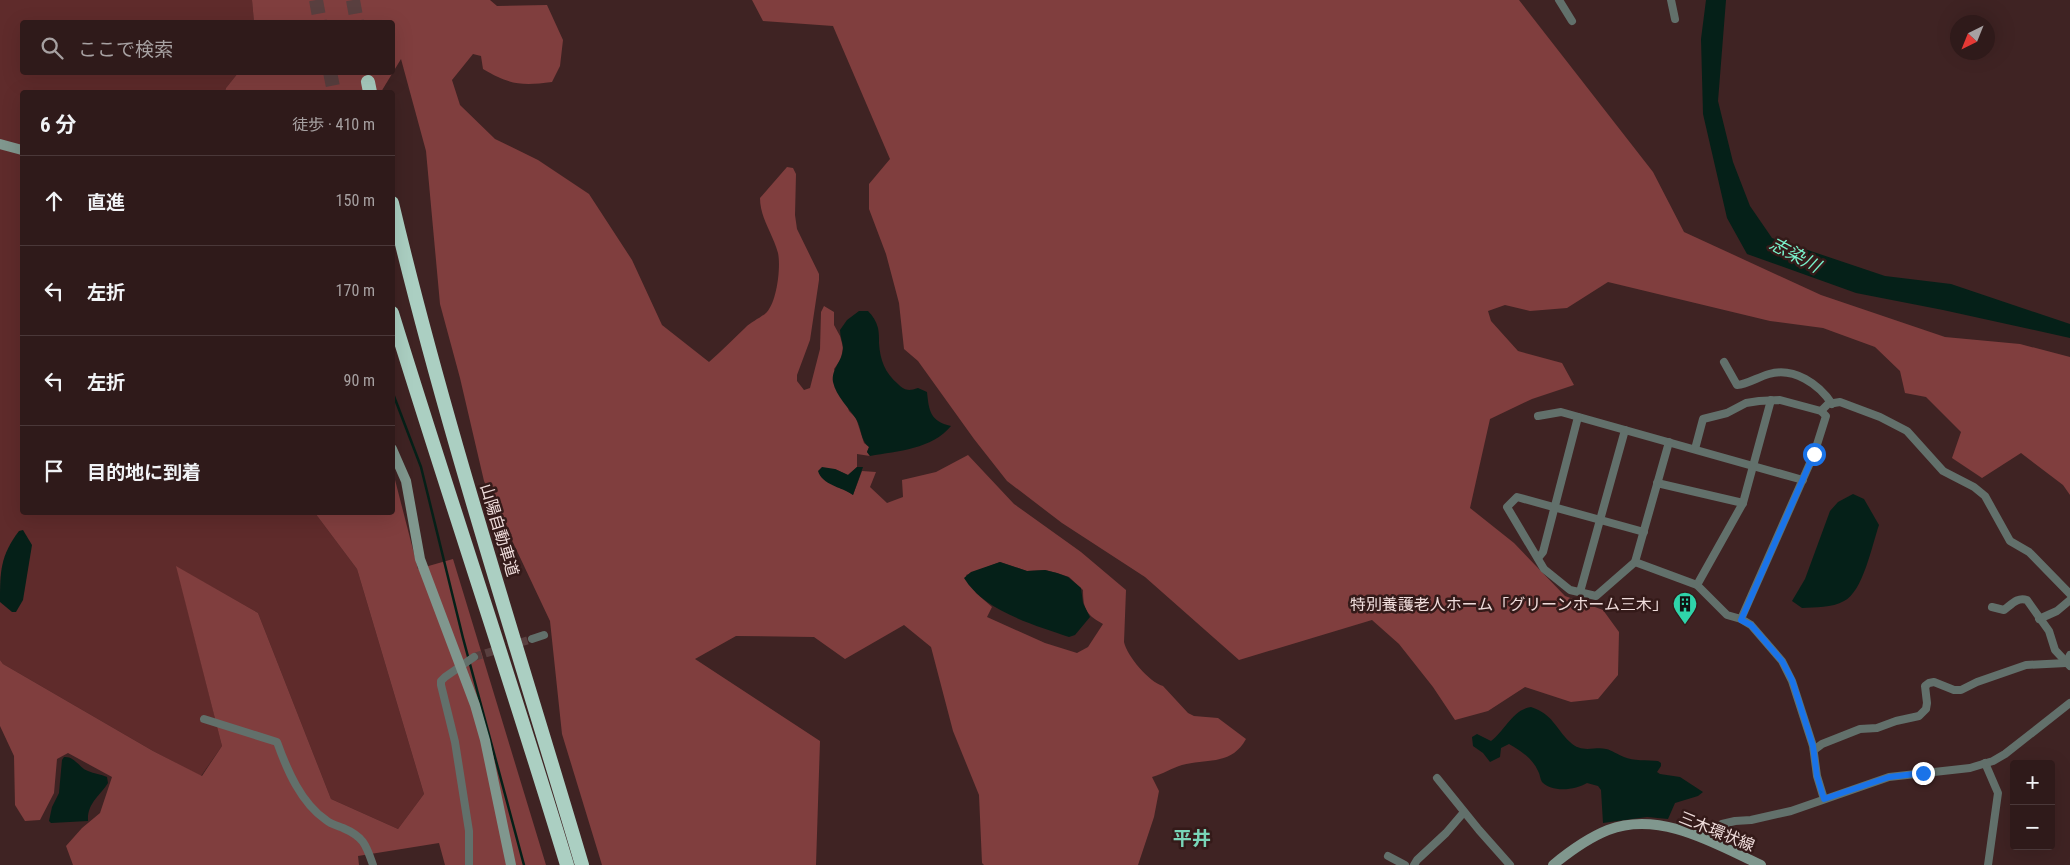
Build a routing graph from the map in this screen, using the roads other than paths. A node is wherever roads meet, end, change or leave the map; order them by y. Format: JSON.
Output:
{"nodes":[{"id":1,"x":1559,"y":0,"type":"edge"},
{"id":2,"x":1672,"y":0,"type":"edge"},
{"id":3,"x":1675,"y":19,"type":"dead end"},
{"id":4,"x":1572,"y":21,"type":"dead end"},
{"id":5,"x":0,"y":144,"type":"edge"},
{"id":6,"x":20,"y":149,"type":"edge"},
{"id":7,"x":395,"y":216,"type":"edge"},
{"id":8,"x":395,"y":323,"type":"edge"},
{"id":9,"x":1724,"y":362,"type":"dead end"},
{"id":10,"x":1771,"y":400,"type":"junction"},
{"id":11,"x":1832,"y":404,"type":"junction"},
{"id":12,"x":1821,"y":411,"type":"junction"},
{"id":13,"x":1538,"y":416,"type":"dead end"},
{"id":14,"x":1578,"y":417,"type":"junction"},
{"id":15,"x":1624,"y":430,"type":"junction"},
{"id":16,"x":1669,"y":442,"type":"junction"},
{"id":17,"x":1695,"y":449,"type":"junction"},
{"id":18,"x":395,"y":456,"type":"edge"},
{"id":19,"x":1753,"y":466,"type":"junction"},
{"id":20,"x":1803,"y":480,"type":"junction"},
{"id":21,"x":1657,"y":483,"type":"junction"},
{"id":22,"x":1743,"y":502,"type":"junction"},
{"id":23,"x":1555,"y":507,"type":"junction"},
{"id":24,"x":1600,"y":520,"type":"junction"},
{"id":25,"x":1644,"y":532,"type":"junction"},
{"id":26,"x":1538,"y":558,"type":"junction"},
{"id":27,"x":1635,"y":562,"type":"junction"},
{"id":28,"x":1697,"y":585,"type":"junction"},
{"id":29,"x":1580,"y":592,"type":"junction"},
{"id":30,"x":2070,"y":594,"type":"edge"},
{"id":31,"x":2070,"y":600,"type":"edge"},
{"id":32,"x":1992,"y":607,"type":"dead end"},
{"id":33,"x":2039,"y":619,"type":"junction"},
{"id":34,"x":1741,"y":620,"type":"junction"},
{"id":35,"x":544,"y":635,"type":"dead end"},
{"id":36,"x":532,"y":640,"type":"tunnel mouth"},
{"id":37,"x":474,"y":657,"type":"tunnel mouth"},
{"id":38,"x":2069,"y":661,"type":"edge"},
{"id":39,"x":460,"y":667,"type":"junction"},
{"id":40,"x":2070,"y":704,"type":"edge"},
{"id":41,"x":204,"y":719,"type":"dead end"},
{"id":42,"x":1814,"y":750,"type":"junction"},
{"id":43,"x":1986,"y":763,"type":"junction"},
{"id":44,"x":1437,"y":778,"type":"dead end"},
{"id":45,"x":1824,"y":799,"type":"junction"},
{"id":46,"x":1464,"y":812,"type":"junction"},
{"id":47,"x":1704,"y":838,"type":"junction"},
{"id":48,"x":1388,"y":856,"type":"dead end"},
{"id":49,"x":373,"y":865,"type":"edge"},
{"id":50,"x":470,"y":865,"type":"edge"},
{"id":51,"x":511,"y":865,"type":"edge"},
{"id":52,"x":567,"y":865,"type":"edge"},
{"id":53,"x":582,"y":865,"type":"edge"},
{"id":54,"x":1405,"y":865,"type":"edge"},
{"id":55,"x":1414,"y":865,"type":"edge"},
{"id":56,"x":1510,"y":865,"type":"edge"},
{"id":57,"x":1553,"y":865,"type":"edge"},
{"id":58,"x":1761,"y":865,"type":"edge"},
{"id":59,"x":1988,"y":865,"type":"edge"}],
"edges":[{"from":1,"to":4,"type":"street"},
{"from":2,"to":3,"type":"street"},
{"from":5,"to":6,"type":"street"},
{"from":7,"to":53,"type":"highway","name":"山陽自動車道"},
{"from":8,"to":52,"type":"highway"},
{"from":9,"to":11,"type":"street"},
{"from":10,"to":12,"type":"street"},
{"from":10,"to":17,"type":"street"},
{"from":10,"to":19,"type":"street"},
{"from":11,"to":12,"type":"street"},
{"from":11,"to":30,"type":"street"},
{"from":12,"to":20,"type":"street"},
{"from":13,"to":14,"type":"street"},
{"from":14,"to":15,"type":"street"},
{"from":14,"to":23,"type":"street"},
{"from":15,"to":16,"type":"street"},
{"from":15,"to":24,"type":"street"},
{"from":16,"to":17,"type":"street"},
{"from":16,"to":21,"type":"street"},
{"from":17,"to":19,"type":"street"},
{"from":18,"to":39,"type":"street"},
{"from":19,"to":20,"type":"street"},
{"from":19,"to":22,"type":"street"},
{"from":20,"to":34,"type":"street"},
{"from":21,"to":22,"type":"street"},
{"from":21,"to":25,"type":"street"},
{"from":22,"to":28,"type":"street"},
{"from":23,"to":24,"type":"street"},
{"from":23,"to":26,"type":"street"},
{"from":23,"to":26,"type":"street"},
{"from":24,"to":25,"type":"street"},
{"from":24,"to":29,"type":"street"},
{"from":25,"to":27,"type":"street"},
{"from":26,"to":29,"type":"street"},
{"from":27,"to":28,"type":"street"},
{"from":27,"to":29,"type":"street"},
{"from":28,"to":34,"type":"street"},
{"from":31,"to":33,"type":"street"},
{"from":32,"to":33,"type":"street"},
{"from":33,"to":38,"type":"street"},
{"from":34,"to":42,"type":"street"},
{"from":35,"to":36,"type":"street"},
{"from":37,"to":39,"type":"street"},
{"from":38,"to":42,"type":"street"},
{"from":39,"to":50,"type":"street"},
{"from":39,"to":51,"type":"street"},
{"from":40,"to":43,"type":"street"},
{"from":41,"to":49,"type":"street"},
{"from":42,"to":45,"type":"street"},
{"from":43,"to":45,"type":"street"},
{"from":43,"to":59,"type":"street"},
{"from":44,"to":46,"type":"street"},
{"from":45,"to":47,"type":"street"},
{"from":46,"to":55,"type":"street"},
{"from":46,"to":56,"type":"street"},
{"from":47,"to":57,"type":"street","name":"三木環状線"},
{"from":47,"to":58,"type":"street","name":"三木環状線"},
{"from":48,"to":54,"type":"street"}]}
